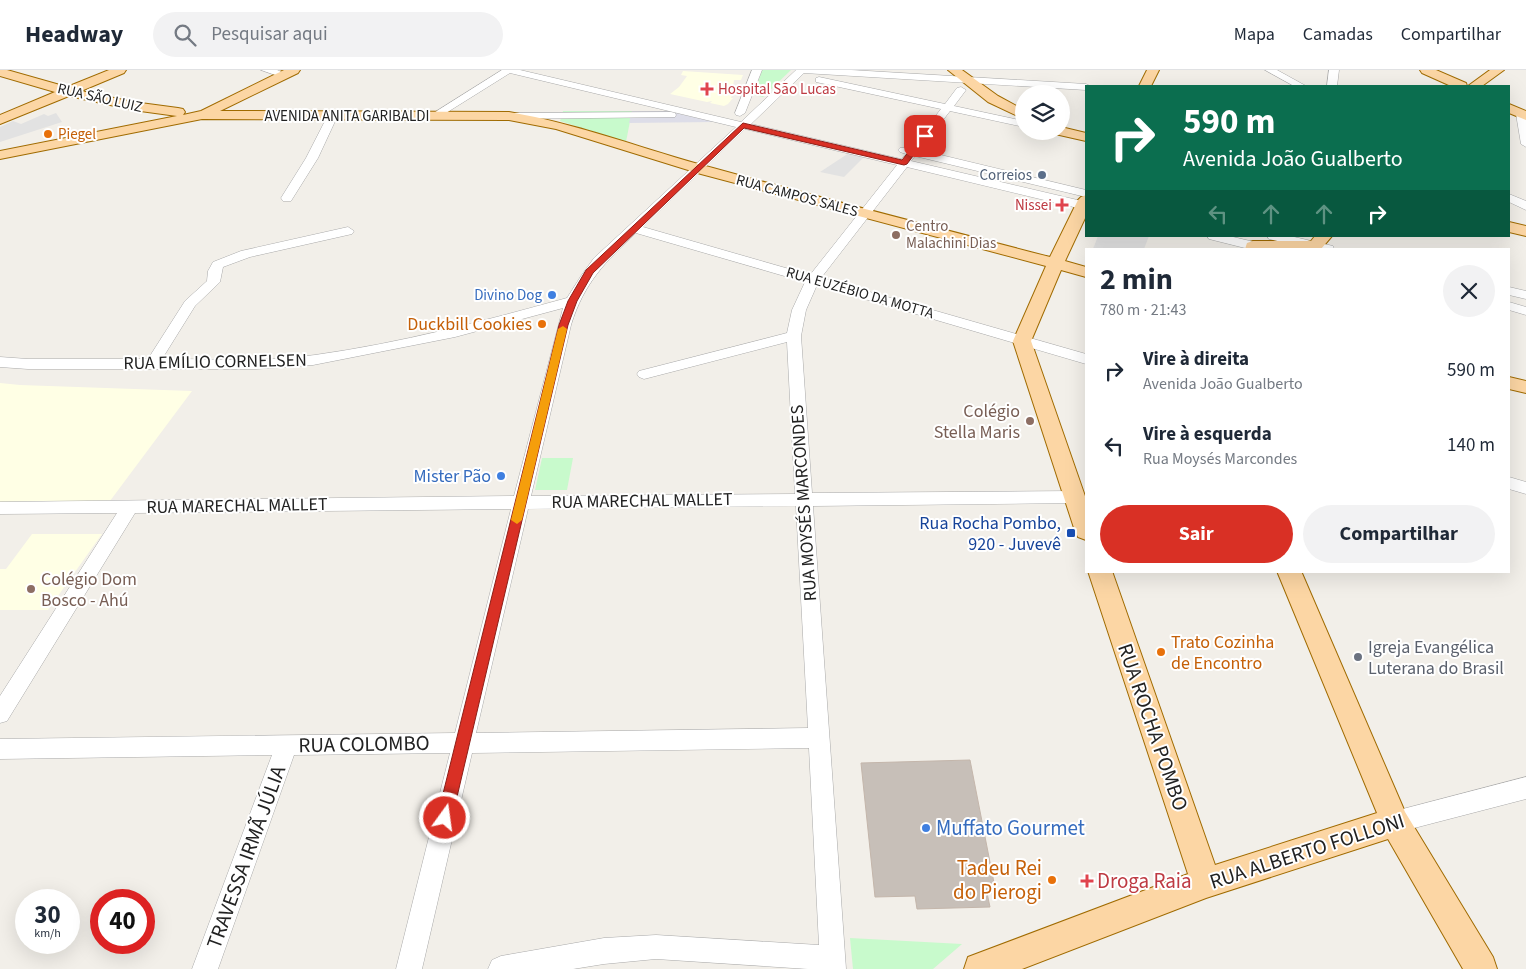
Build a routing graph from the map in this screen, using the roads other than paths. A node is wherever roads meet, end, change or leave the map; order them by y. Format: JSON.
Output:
{"nodes":[{"id":1,"x":120,"y":70,"type":"edge"},
{"id":2,"x":266,"y":70,"type":"edge"},
{"id":3,"x":509,"y":70,"type":"edge"},
{"id":4,"x":553,"y":70,"type":"edge"},
{"id":5,"x":757,"y":70,"type":"edge"},
{"id":6,"x":954,"y":70,"type":"edge"},
{"id":7,"x":1153,"y":70,"type":"edge"},
{"id":8,"x":1270,"y":70,"type":"edge"},
{"id":9,"x":1334,"y":70,"type":"edge"},
{"id":10,"x":1426,"y":70,"type":"edge"},
{"id":11,"x":1498,"y":70,"type":"edge"},
{"id":12,"x":0,"y":72,"type":"edge"},
{"id":13,"x":289,"y":72,"type":"edge"},
{"id":14,"x":801,"y":72,"type":"edge"},
{"id":15,"x":820,"y":75,"type":"junction"},
{"id":16,"x":968,"y":80,"type":"edge"},
{"id":17,"x":619,"y":85,"type":"dead end"},
{"id":18,"x":1145,"y":85,"type":"edge"},
{"id":19,"x":1298,"y":85,"type":"edge"},
{"id":20,"x":1332,"y":85,"type":"edge"},
{"id":21,"x":1459,"y":85,"type":"edge"},
{"id":22,"x":1476,"y":85,"type":"edge"},
{"id":23,"x":1085,"y":87,"type":"edge"},
{"id":24,"x":68,"y":92,"type":"junction"},
{"id":25,"x":745,"y":100,"type":"junction"},
{"id":26,"x":766,"y":103,"type":"junction"},
{"id":27,"x":948,"y":107,"type":"junction"},
{"id":28,"x":1015,"y":110,"type":"edge"},
{"id":29,"x":1518,"y":112,"type":"edge"},
{"id":30,"x":0,"y":114,"type":"edge"},
{"id":31,"x":14,"y":114,"type":"junction"},
{"id":32,"x":202,"y":115,"type":"junction"},
{"id":33,"x":699,"y":115,"type":"junction"},
{"id":34,"x":333,"y":116,"type":"junction"},
{"id":35,"x":434,"y":116,"type":"junction"},
{"id":36,"x":509,"y":116,"type":"junction"},
{"id":37,"x":758,"y":117,"type":"junction"},
{"id":38,"x":0,"y":120,"type":"edge"},
{"id":39,"x":1015,"y":122,"type":"edge"},
{"id":40,"x":743,"y":125,"type":"junction"},
{"id":41,"x":1070,"y":133,"type":"edge"},
{"id":42,"x":1085,"y":137,"type":"edge"},
{"id":43,"x":1526,"y":144,"type":"edge"},
{"id":44,"x":894,"y":148,"type":"dead end"},
{"id":45,"x":0,"y":155,"type":"edge"},
{"id":46,"x":908,"y":158,"type":"junction"},
{"id":47,"x":697,"y":168,"type":"junction"},
{"id":48,"x":287,"y":198,"type":"dead end"},
{"id":49,"x":1510,"y":198,"type":"edge"},
{"id":50,"x":1085,"y":201,"type":"edge"},
{"id":51,"x":1085,"y":203,"type":"edge"},
{"id":52,"x":1526,"y":206,"type":"edge"},
{"id":53,"x":864,"y":214,"type":"junction"},
{"id":54,"x":1510,"y":227,"type":"edge"},
{"id":55,"x":634,"y":228,"type":"junction"},
{"id":56,"x":348,"y":231,"type":"dead end"},
{"id":57,"x":1526,"y":231,"type":"edge"},
{"id":58,"x":1218,"y":237,"type":"edge"},
{"id":59,"x":1279,"y":237,"type":"edge"},
{"id":60,"x":1322,"y":244,"type":"edge"},
{"id":61,"x":1257,"y":245,"type":"edge"},
{"id":62,"x":1056,"y":264,"type":"junction"},
{"id":63,"x":1085,"y":272,"type":"edge"},
{"id":64,"x":813,"y":280,"type":"junction"},
{"id":65,"x":1510,"y":291,"type":"edge"},
{"id":66,"x":1526,"y":295,"type":"edge"},
{"id":67,"x":572,"y":301,"type":"junction"},
{"id":68,"x":1510,"y":306,"type":"edge"},
{"id":69,"x":1526,"y":311,"type":"edge"},
{"id":70,"x":794,"y":336,"type":"junction"},
{"id":71,"x":1022,"y":341,"type":"junction"},
{"id":72,"x":1085,"y":360,"type":"edge"},
{"id":73,"x":0,"y":362,"type":"edge"},
{"id":74,"x":152,"y":364,"type":"junction"},
{"id":75,"x":644,"y":374,"type":"dead end"},
{"id":76,"x":1510,"y":383,"type":"edge"},
{"id":77,"x":1526,"y":387,"type":"edge"},
{"id":78,"x":1510,"y":483,"type":"edge"},
{"id":79,"x":1526,"y":488,"type":"edge"},
{"id":80,"x":1075,"y":496,"type":"junction"},
{"id":81,"x":804,"y":500,"type":"junction"},
{"id":82,"x":521,"y":503,"type":"junction"},
{"id":83,"x":130,"y":507,"type":"junction"},
{"id":84,"x":0,"y":508,"type":"edge"},
{"id":85,"x":1085,"y":528,"type":"edge"},
{"id":86,"x":1101,"y":573,"type":"edge"},
{"id":87,"x":1290,"y":573,"type":"edge"},
{"id":88,"x":0,"y":714,"type":"edge"},
{"id":89,"x":819,"y":738,"type":"junction"},
{"id":90,"x":463,"y":743,"type":"junction"},
{"id":91,"x":287,"y":745,"type":"junction"},
{"id":92,"x":0,"y":749,"type":"edge"},
{"id":93,"x":1526,"y":788,"type":"edge"},
{"id":94,"x":1394,"y":822,"type":"junction"},
{"id":95,"x":1206,"y":883,"type":"junction"},
{"id":96,"x":833,"y":964,"type":"edge"},
{"id":97,"x":205,"y":969,"type":"edge"},
{"id":98,"x":408,"y":969,"type":"edge"},
{"id":99,"x":501,"y":969,"type":"edge"},
{"id":100,"x":980,"y":969,"type":"edge"},
{"id":101,"x":1482,"y":969,"type":"edge"}],
"edges":[{"from":1,"to":24,"type":"main road"},
{"from":2,"to":13,"type":"street"},
{"from":3,"to":33,"type":"street"},
{"from":3,"to":35,"type":"street"},
{"from":4,"to":17,"type":"street"},
{"from":5,"to":25,"type":"street"},
{"from":6,"to":16,"type":"main road"},
{"from":7,"to":18,"type":"main road"},
{"from":8,"to":19,"type":"street"},
{"from":9,"to":20,"type":"street"},
{"from":10,"to":21,"type":"main road"},
{"from":11,"to":22,"type":"main road"},
{"from":12,"to":24,"type":"main road","name":"RUA SÃO LUIZ"},
{"from":13,"to":32,"type":"main road"},
{"from":14,"to":15,"type":"street"},
{"from":14,"to":26,"type":"street"},
{"from":15,"to":16,"type":"street"},
{"from":15,"to":27,"type":"street"},
{"from":16,"to":23,"type":"street"},
{"from":16,"to":27,"type":"street","name":"RUA MOYSÉS MARCONDES"},
{"from":16,"to":28,"type":"main road"},
{"from":24,"to":31,"type":"main road"},
{"from":24,"to":32,"type":"main road","name":"RUA SÃO LUIZ"},
{"from":25,"to":26,"type":"street"},
{"from":25,"to":37,"type":"street"},
{"from":26,"to":37,"type":"street"},
{"from":27,"to":39,"type":"street"},
{"from":27,"to":46,"type":"street","name":"RUA MOYSÉS MARCONDES"},
{"from":29,"to":43,"type":"street"},
{"from":30,"to":31,"type":"street"},
{"from":31,"to":38,"type":"main road"},
{"from":32,"to":34,"type":"main road","name":"AVENIDA ANITA GARIBALDI"},
{"from":32,"to":45,"type":"main road","name":"AVENIDA ANITA GARIBALDI"},
{"from":33,"to":36,"type":"street","name":"AVENIDA ANITA GARIBALDI"},
{"from":33,"to":40,"type":"street"},
{"from":34,"to":35,"type":"main road","name":"AVENIDA ANITA GARIBALDI"},
{"from":34,"to":48,"type":"street"},
{"from":35,"to":36,"type":"main road","name":"AVENIDA ANITA GARIBALDI"},
{"from":36,"to":47,"type":"main road","name":"RUA CAMPOS SALES"},
{"from":37,"to":40,"type":"street"},
{"from":40,"to":46,"type":"street"},
{"from":40,"to":47,"type":"street"},
{"from":41,"to":42,"type":"main road"},
{"from":44,"to":46,"type":"street"},
{"from":46,"to":50,"type":"street"},
{"from":46,"to":53,"type":"street","name":"RUA MOYSÉS MARCONDES"},
{"from":47,"to":53,"type":"main road","name":"RUA CAMPOS SALES"},
{"from":47,"to":55,"type":"street"},
{"from":49,"to":52,"type":"street"},
{"from":51,"to":62,"type":"main road"},
{"from":53,"to":62,"type":"main road","name":"RUA CAMPOS SALES"},
{"from":53,"to":64,"type":"street","name":"RUA MOYSÉS MARCONDES"},
{"from":54,"to":57,"type":"main road"},
{"from":55,"to":64,"type":"street","name":"RUA EUZÉBIO DA MOTTA"},
{"from":55,"to":67,"type":"street"},
{"from":56,"to":74,"type":"street"},
{"from":58,"to":61,"type":"street"},
{"from":59,"to":60,"type":"street"},
{"from":60,"to":61,"type":"main road"},
{"from":62,"to":63,"type":"main road","name":"RUA CAMPOS SALES"},
{"from":62,"to":71,"type":"main road"},
{"from":64,"to":70,"type":"street","name":"RUA MOYSÉS MARCONDES"},
{"from":64,"to":71,"type":"street","name":"RUA EUZÉBIO DA MOTTA"},
{"from":65,"to":66,"type":"street"},
{"from":67,"to":74,"type":"street","name":"RUA EMÍLIO CORNELSEN"},
{"from":67,"to":82,"type":"street"},
{"from":68,"to":69,"type":"street"},
{"from":70,"to":75,"type":"street"},
{"from":70,"to":81,"type":"street","name":"RUA MOYSÉS MARCONDES"},
{"from":71,"to":72,"type":"street","name":"RUA EUZÉBIO DA MOTTA"},
{"from":71,"to":80,"type":"main road"},
{"from":73,"to":74,"type":"street","name":"RUA EMÍLIO CORNELSEN"},
{"from":76,"to":77,"type":"main road"},
{"from":78,"to":79,"type":"street"},
{"from":80,"to":81,"type":"street","name":"RUA MARECHAL MALLET"},
{"from":80,"to":85,"type":"main road"},
{"from":81,"to":82,"type":"street","name":"RUA MARECHAL MALLET"},
{"from":81,"to":89,"type":"street","name":"RUA MOYSÉS MARCONDES"},
{"from":82,"to":83,"type":"street","name":"RUA MARECHAL MALLET"},
{"from":82,"to":90,"type":"street"},
{"from":83,"to":84,"type":"street","name":"RUA MARECHAL MALLET"},
{"from":83,"to":88,"type":"street"},
{"from":86,"to":95,"type":"main road","name":"RUA ROCHA POMBO"},
{"from":87,"to":94,"type":"main road"},
{"from":89,"to":90,"type":"street","name":"RUA COLOMBO"},
{"from":89,"to":96,"type":"street","name":"RUA MOYSÉS MARCONDES"},
{"from":90,"to":91,"type":"street","name":"RUA COLOMBO"},
{"from":90,"to":98,"type":"street"},
{"from":91,"to":92,"type":"street","name":"RUA COLOMBO"},
{"from":91,"to":97,"type":"street","name":"TRAVESSA IRMÃ JÚLIA"},
{"from":93,"to":94,"type":"street","name":"RUA ALBERTO FOLLONI"},
{"from":94,"to":95,"type":"main road","name":"RUA ALBERTO FOLLONI"},
{"from":94,"to":101,"type":"main road"},
{"from":95,"to":100,"type":"main road","name":"RUA ALBERTO FOLLONI"},
{"from":96,"to":99,"type":"street"}]}
